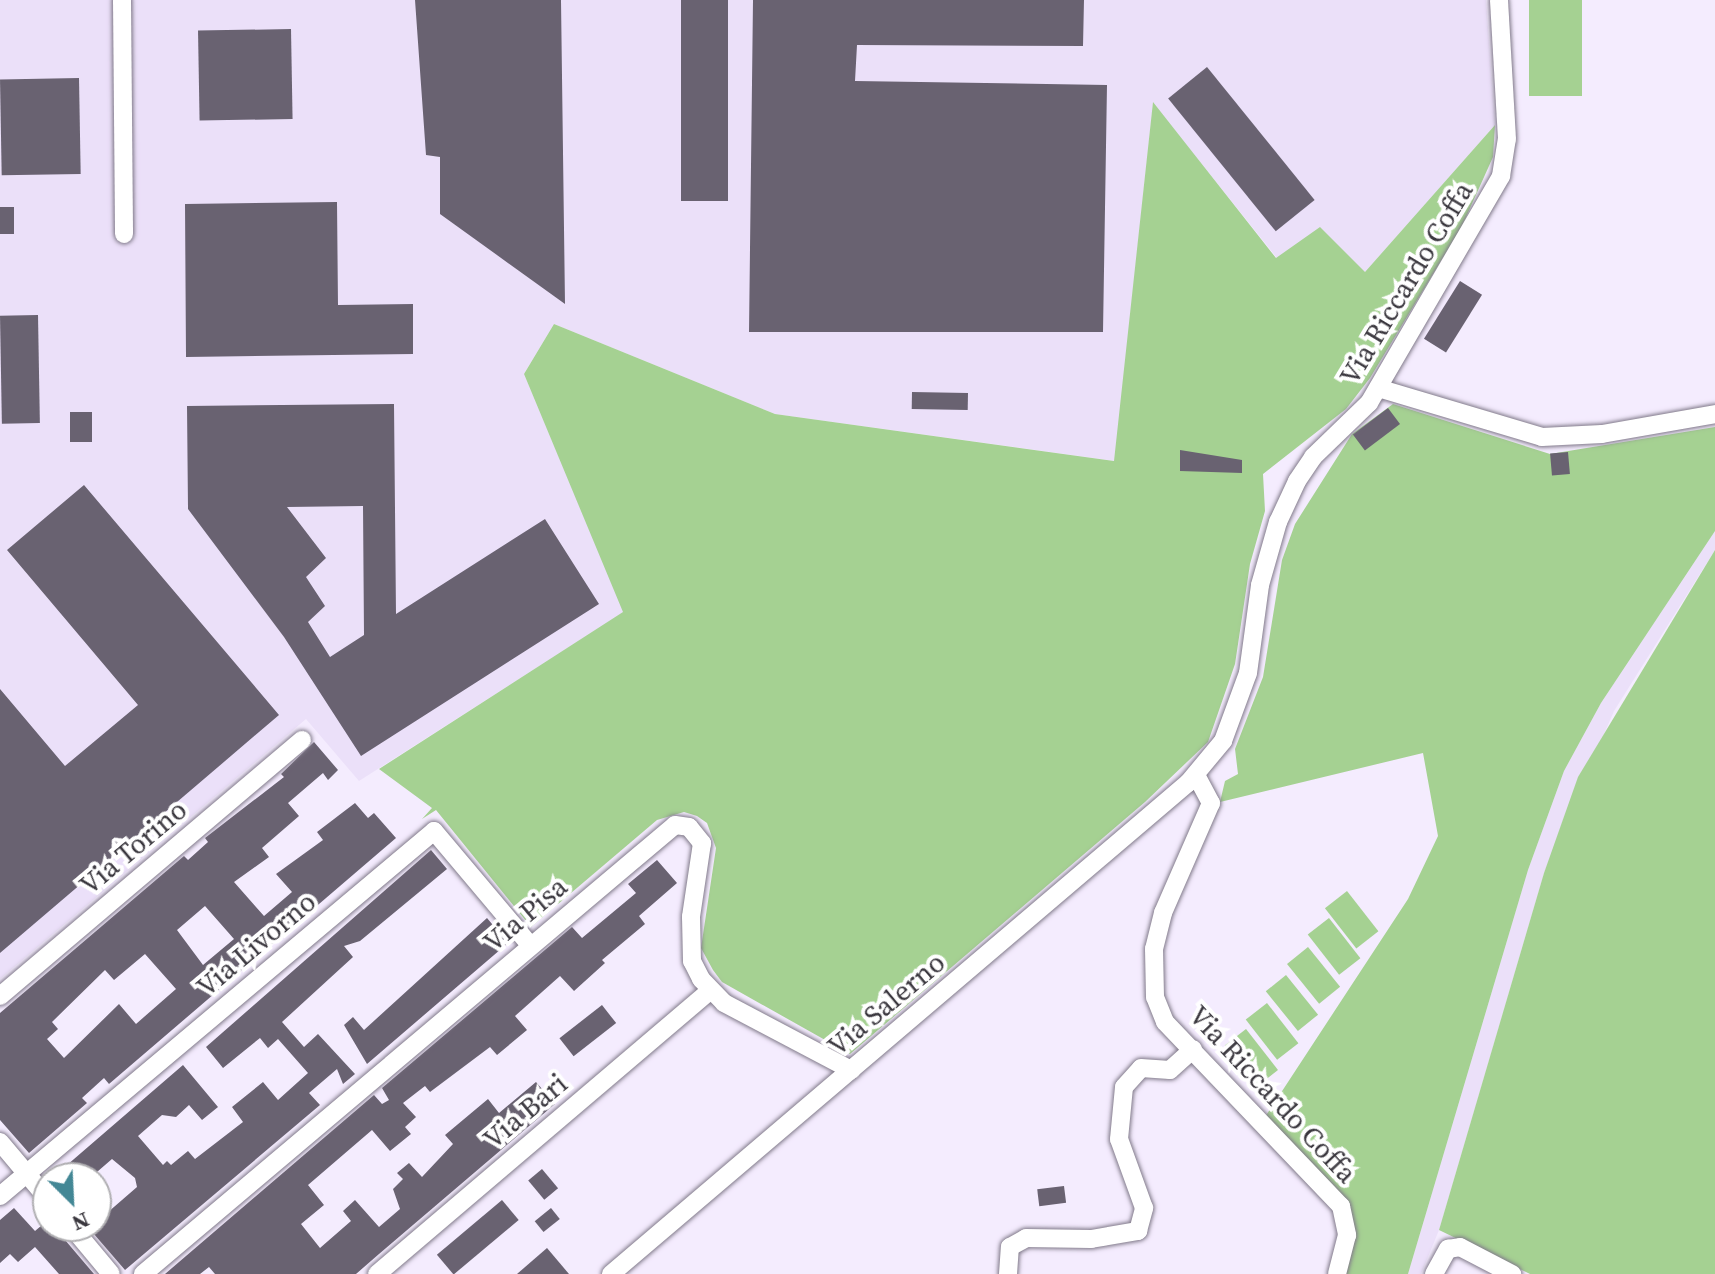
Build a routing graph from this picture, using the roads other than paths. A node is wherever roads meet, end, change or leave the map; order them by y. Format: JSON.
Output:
{"nodes":[{"id":1,"x":122,"y":0,"type":"edge"},
{"id":2,"x":1499,"y":0,"type":"edge"},
{"id":3,"x":124,"y":234,"type":"dead end"},
{"id":4,"x":1378,"y":388,"type":"junction"},
{"id":5,"x":1712,"y":415,"type":"edge"},
{"id":6,"x":302,"y":740,"type":"dead end"},
{"id":7,"x":1196,"y":775,"type":"junction"},
{"id":8,"x":530,"y":945,"type":"junction"},
{"id":9,"x":709,"y":991,"type":"junction"},
{"id":10,"x":0,"y":996,"type":"edge"},
{"id":11,"x":1193,"y":1049,"type":"junction"},
{"id":12,"x":851,"y":1070,"type":"junction"},
{"id":13,"x":0,"y":1142,"type":"edge"},
{"id":14,"x":27,"y":1174,"type":"junction"},
{"id":15,"x":32,"y":1180,"type":"edge"},
{"id":16,"x":0,"y":1196,"type":"edge"},
{"id":17,"x":84,"y":1242,"type":"edge"},
{"id":18,"x":111,"y":1274,"type":"edge"},
{"id":19,"x":143,"y":1274,"type":"edge"},
{"id":20,"x":377,"y":1274,"type":"edge"},
{"id":21,"x":611,"y":1274,"type":"edge"},
{"id":22,"x":1008,"y":1274,"type":"edge"},
{"id":23,"x":1337,"y":1274,"type":"edge"},
{"id":24,"x":1434,"y":1274,"type":"edge"},
{"id":25,"x":1512,"y":1274,"type":"edge"}],
"edges":[{"from":1,"to":3,"type":"street"},
{"from":2,"to":4,"type":"street","name":"Via Riccardo Coffa"},
{"from":4,"to":5,"type":"street"},
{"from":4,"to":7,"type":"street","name":"Via Riccardo Coffa"},
{"from":6,"to":10,"type":"street","name":"Via Torino"},
{"from":7,"to":11,"type":"street","name":"Via Riccardo Coffa"},
{"from":7,"to":12,"type":"street","name":"Via Salerno"},
{"from":8,"to":9,"type":"street","name":"Via Pisa"},
{"from":8,"to":14,"type":"street","name":"Via Livorno"},
{"from":8,"to":19,"type":"street","name":"Via Pisa"},
{"from":9,"to":12,"type":"street"},
{"from":9,"to":20,"type":"street","name":"Via Bari"},
{"from":11,"to":22,"type":"street"},
{"from":11,"to":23,"type":"street","name":"Via Riccardo Coffa"},
{"from":12,"to":21,"type":"street","name":"Via Salerno"},
{"from":13,"to":14,"type":"street"},
{"from":14,"to":15,"type":"street"},
{"from":14,"to":16,"type":"street","name":"Via Livorno"},
{"from":17,"to":18,"type":"street"},
{"from":24,"to":25,"type":"street"}]}
